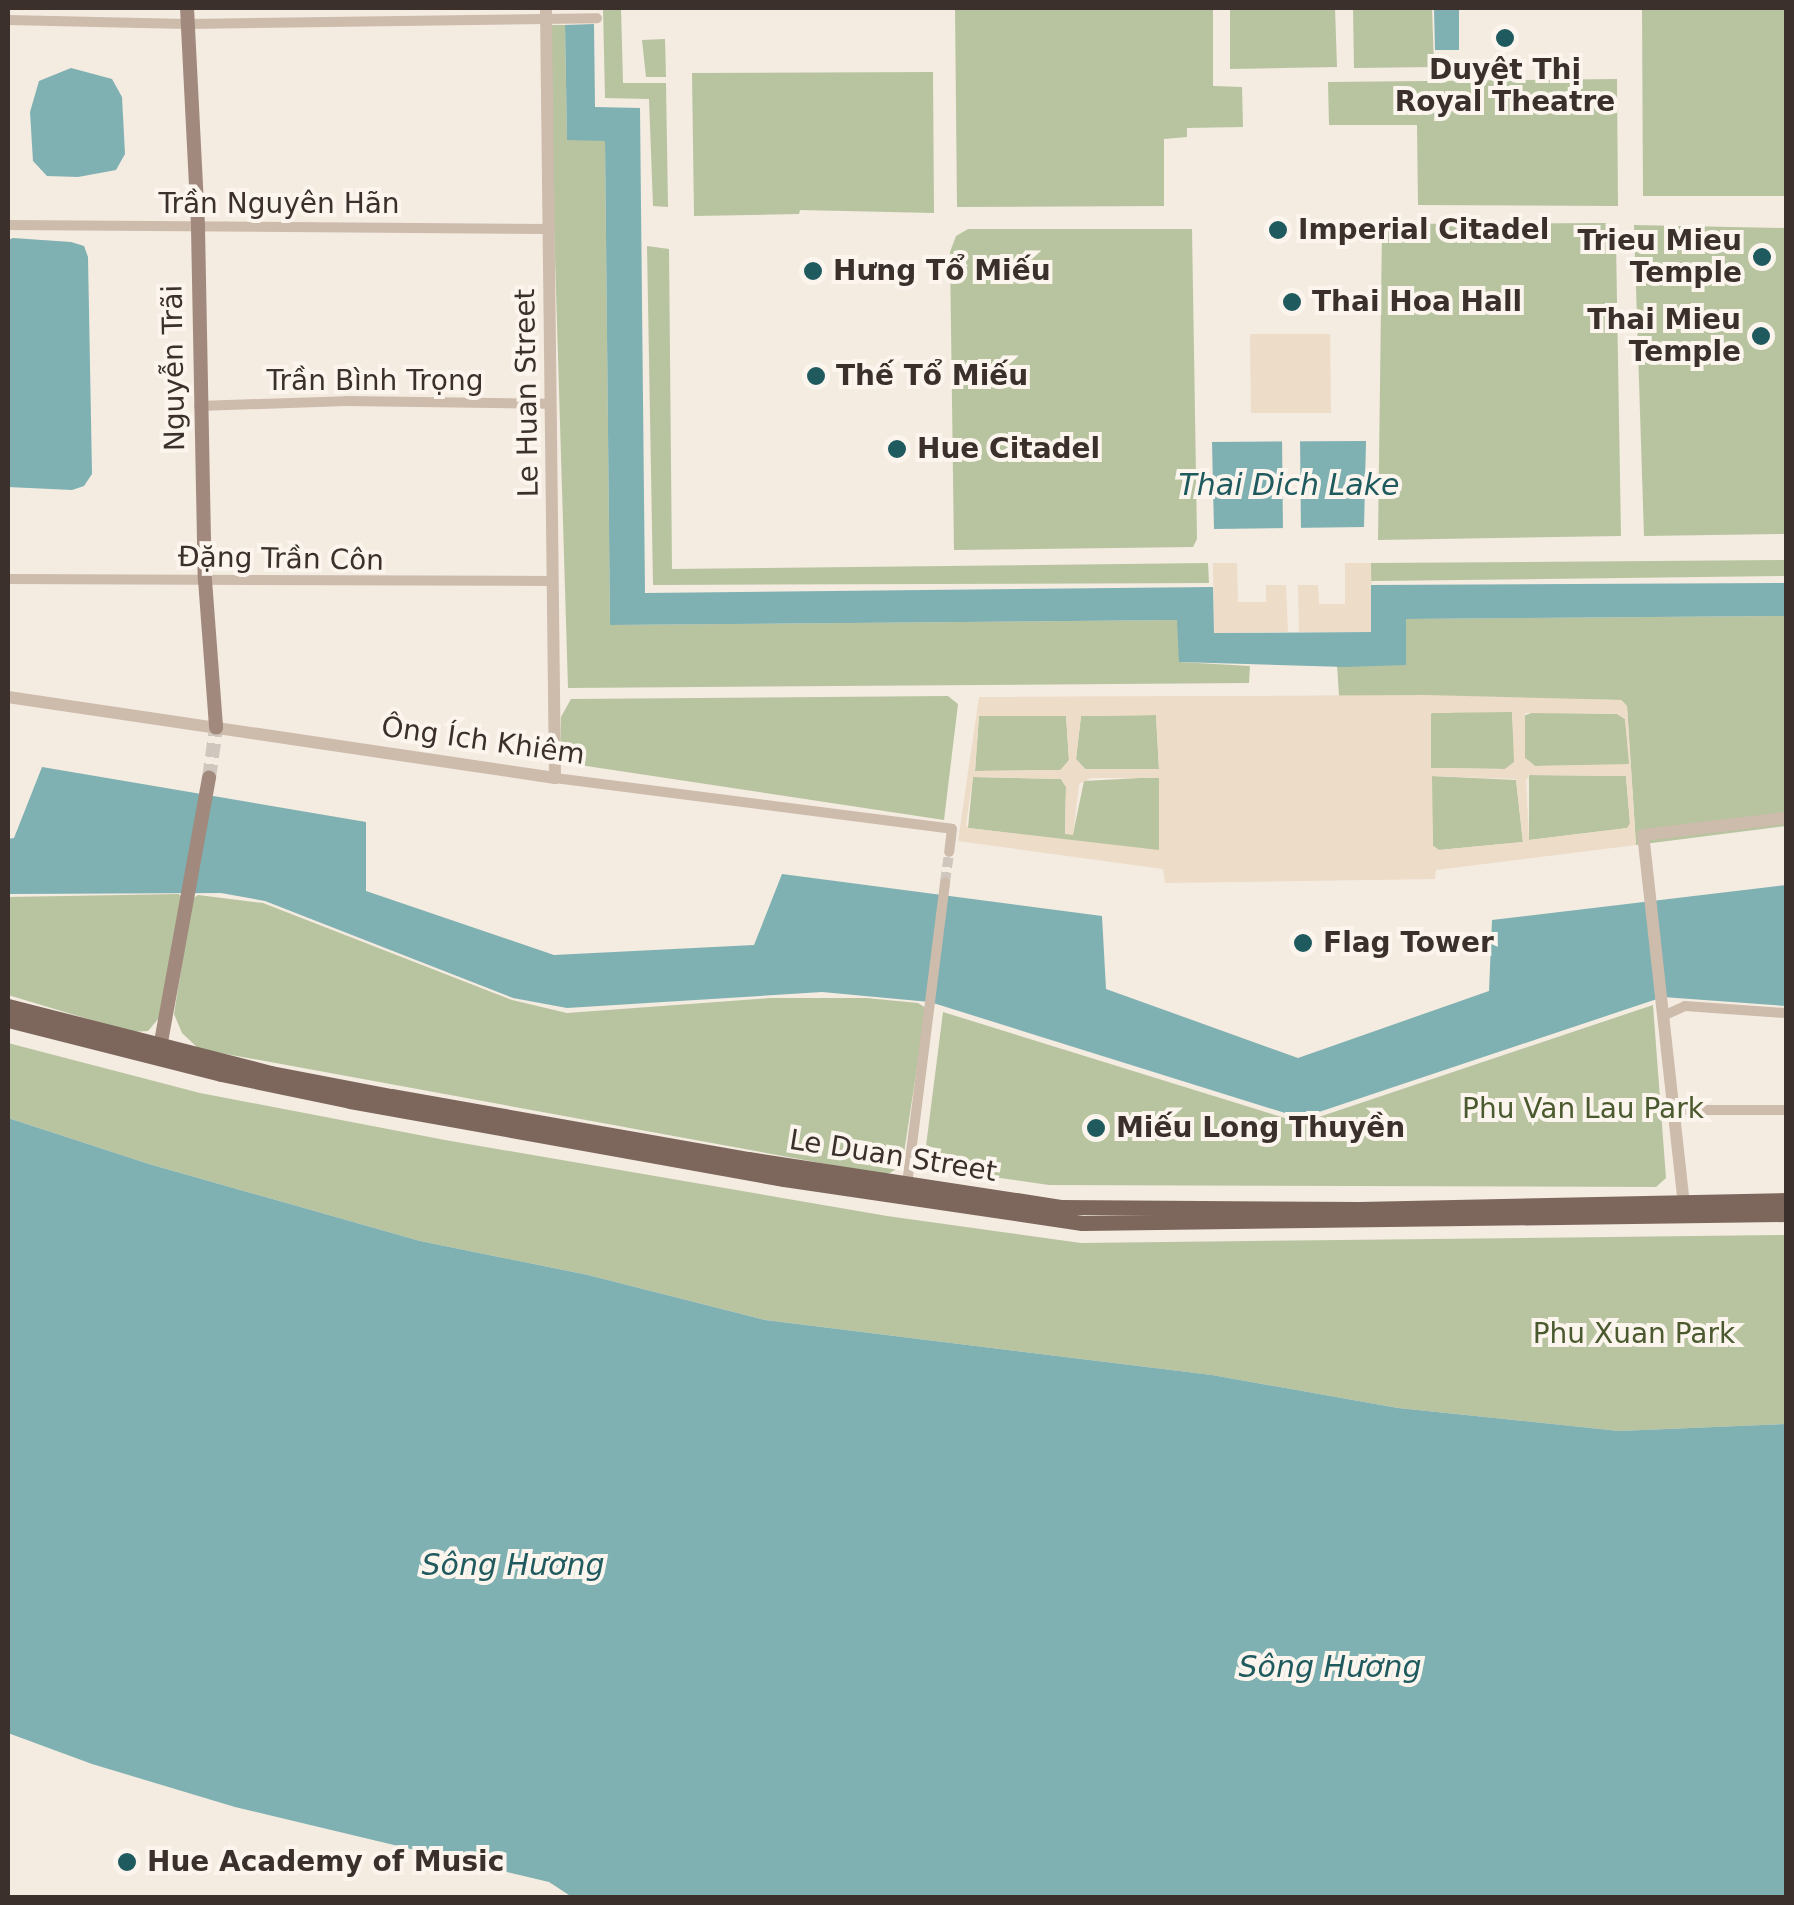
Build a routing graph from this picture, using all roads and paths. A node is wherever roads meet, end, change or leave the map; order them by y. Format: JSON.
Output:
{"nodes":[{"id":1,"x":546,"y":14,"type":"edge"},
{"id":2,"x":187,"y":16,"type":"edge"},
{"id":3,"x":597,"y":18,"type":"dead end"},
{"id":4,"x":8,"y":20,"type":"edge"},
{"id":5,"x":8,"y":225,"type":"edge"},
{"id":6,"x":198,"y":228,"type":"junction"},
{"id":7,"x":550,"y":229,"type":"junction"},
{"id":8,"x":551,"y":404,"type":"junction"},
{"id":9,"x":199,"y":406,"type":"junction"},
{"id":10,"x":8,"y":579,"type":"edge"},
{"id":11,"x":205,"y":580,"type":"junction"},
{"id":12,"x":553,"y":581,"type":"junction"},
{"id":13,"x":8,"y":696,"type":"edge"},
{"id":14,"x":216,"y":728,"type":"junction"},
{"id":15,"x":209,"y":778,"type":"tunnel mouth"},
{"id":16,"x":555,"y":778,"type":"junction"},
{"id":17,"x":1786,"y":818,"type":"edge"},
{"id":18,"x":949,"y":852,"type":"dead end"},
{"id":19,"x":946,"y":882,"type":"tunnel mouth"},
{"id":20,"x":8,"y":1006,"type":"edge"},
{"id":21,"x":1665,"y":1009,"type":"junction"},
{"id":22,"x":1786,"y":1013,"type":"edge"},
{"id":23,"x":8,"y":1020,"type":"edge"},
{"id":24,"x":159,"y":1053,"type":"junction"},
{"id":25,"x":1675,"y":1110,"type":"junction"},
{"id":26,"x":1786,"y":1110,"type":"edge"},
{"id":27,"x":906,"y":1191,"type":"junction"},
{"id":28,"x":1786,"y":1200,"type":"edge"},
{"id":29,"x":1685,"y":1211,"type":"junction"},
{"id":30,"x":1786,"y":1214,"type":"edge"}],
"edges":[{"from":1,"to":2,"type":"street"},
{"from":1,"to":3,"type":"street"},
{"from":1,"to":7,"type":"street","name":"Le Huan Street"},
{"from":2,"to":4,"type":"street"},
{"from":2,"to":6,"type":"main road","name":"Nguyễn Trãi"},
{"from":5,"to":6,"type":"street","name":"Trần Nguyên Hãn"},
{"from":6,"to":7,"type":"street","name":"Trần Nguyên Hãn"},
{"from":6,"to":9,"type":"main road","name":"Nguyễn Trãi"},
{"from":7,"to":8,"type":"street","name":"Le Huan Street"},
{"from":8,"to":9,"type":"street","name":"Trần Bình Trọng"},
{"from":8,"to":12,"type":"street","name":"Le Huan Street"},
{"from":9,"to":11,"type":"main road","name":"Nguyễn Trãi"},
{"from":10,"to":11,"type":"street","name":"Đặng Trần Côn"},
{"from":11,"to":12,"type":"street","name":"Đặng Trần Côn"},
{"from":11,"to":14,"type":"main road","name":"Nguyễn Trãi"},
{"from":12,"to":16,"type":"street","name":"Le Huan Street"},
{"from":13,"to":14,"type":"street","name":"Ông Ích Khiêm"},
{"from":14,"to":16,"type":"street","name":"Ông Ích Khiêm"},
{"from":15,"to":24,"type":"main road"},
{"from":16,"to":18,"type":"street","name":"Ông Ích Khiêm"},
{"from":17,"to":21,"type":"street"},
{"from":19,"to":27,"type":"street"},
{"from":20,"to":24,"type":"main road","name":"Le Duan Street"},
{"from":21,"to":22,"type":"street"},
{"from":21,"to":25,"type":"street"},
{"from":23,"to":24,"type":"main road","name":"Le Duan Street"},
{"from":24,"to":27,"type":"main road","name":"Le Duan Street"},
{"from":25,"to":26,"type":"street"},
{"from":25,"to":29,"type":"street"},
{"from":27,"to":29,"type":"main road","name":"Le Duan Street"},
{"from":28,"to":29,"type":"main road","name":"Le Duan Street"},
{"from":29,"to":30,"type":"main road","name":"Le Duan Street"}]}
